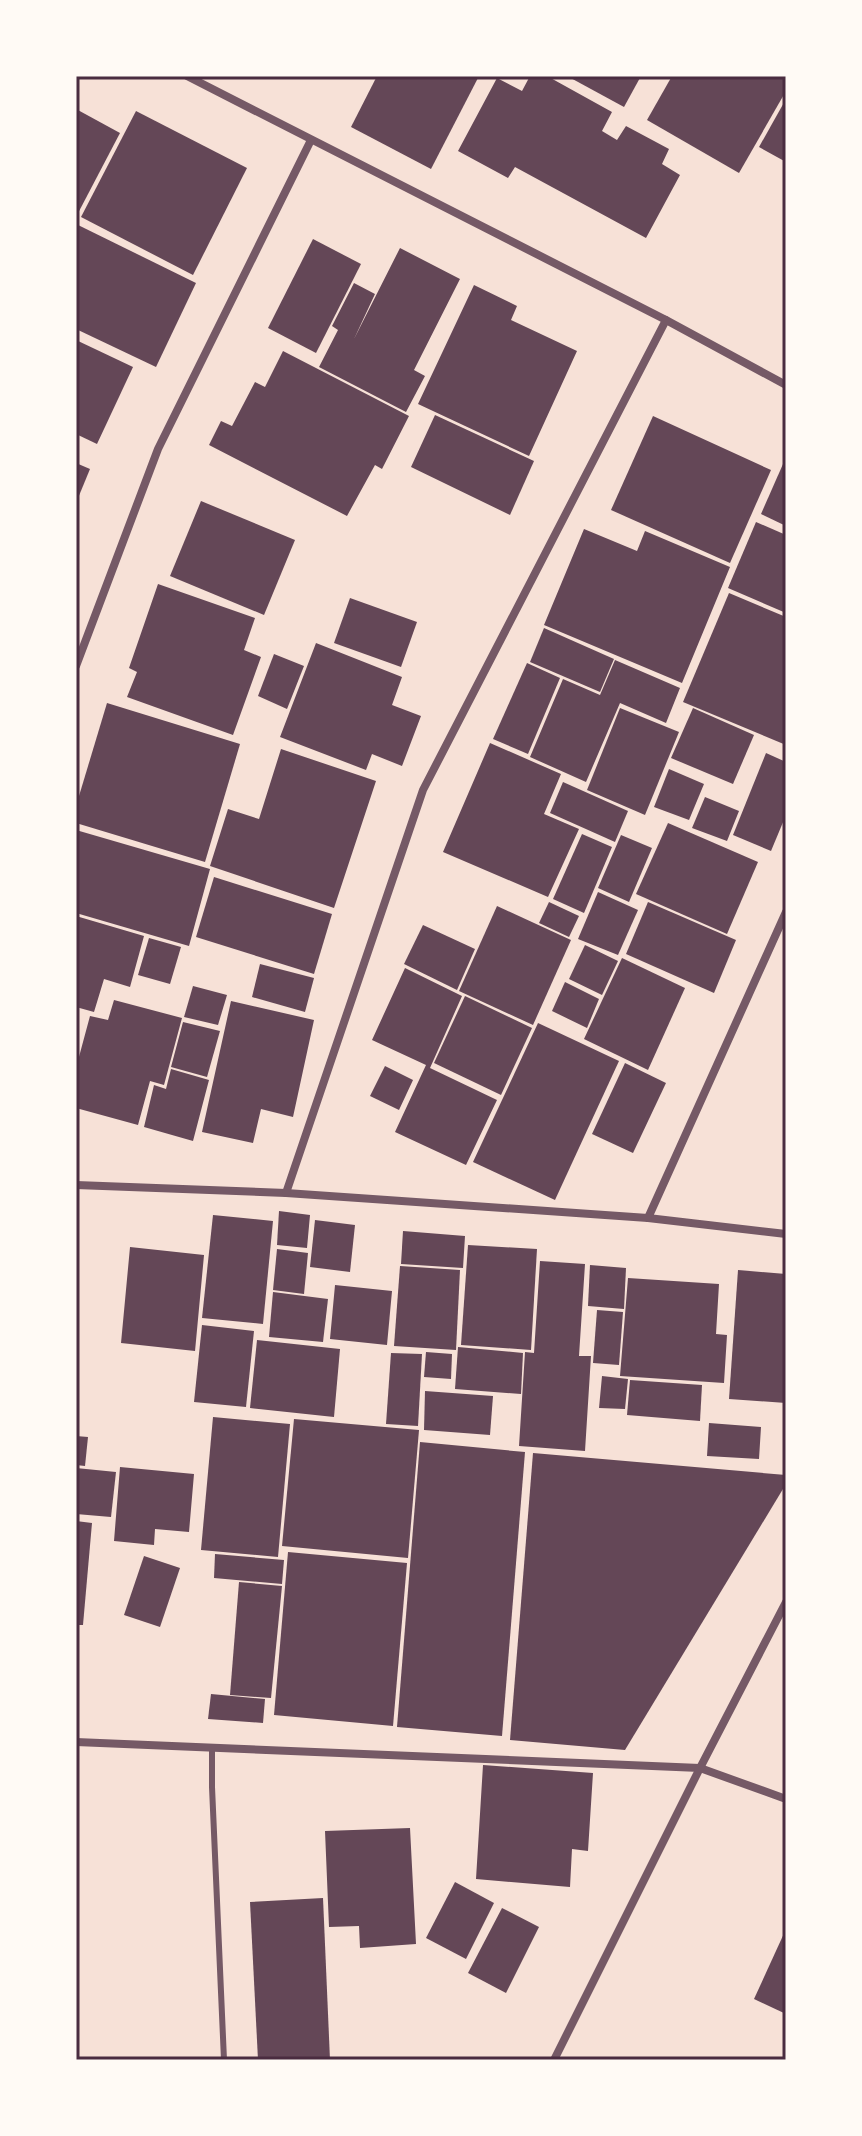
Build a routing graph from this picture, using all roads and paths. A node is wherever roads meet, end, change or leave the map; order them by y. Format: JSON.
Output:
{"nodes":[{"id":1,"x":187,"y":76,"type":"edge"},
{"id":2,"x":311,"y":140,"type":"junction"},
{"id":3,"x":666,"y":320,"type":"junction"},
{"id":4,"x":786,"y":385,"type":"edge"},
{"id":5,"x":76,"y":666,"type":"edge"},
{"id":6,"x":786,"y":912,"type":"edge"},
{"id":7,"x":76,"y":1185,"type":"edge"},
{"id":8,"x":286,"y":1193,"type":"junction"},
{"id":9,"x":648,"y":1218,"type":"junction"},
{"id":10,"x":786,"y":1234,"type":"edge"},
{"id":11,"x":786,"y":1602,"type":"edge"},
{"id":12,"x":76,"y":1742,"type":"edge"},
{"id":13,"x":212,"y":1749,"type":"junction"},
{"id":14,"x":700,"y":1768,"type":"junction"},
{"id":15,"x":786,"y":1799,"type":"edge"},
{"id":16,"x":224,"y":2060,"type":"edge"},
{"id":17,"x":554,"y":2060,"type":"edge"}],
"edges":[{"from":1,"to":2,"type":"street"},
{"from":2,"to":3,"type":"street"},
{"from":2,"to":5,"type":"street"},
{"from":3,"to":4,"type":"street"},
{"from":3,"to":8,"type":"street"},
{"from":6,"to":9,"type":"street"},
{"from":7,"to":8,"type":"street"},
{"from":8,"to":9,"type":"street"},
{"from":9,"to":10,"type":"street"},
{"from":11,"to":14,"type":"street"},
{"from":12,"to":13,"type":"street"},
{"from":13,"to":14,"type":"street"},
{"from":13,"to":16,"type":"lane"},
{"from":14,"to":15,"type":"street"},
{"from":14,"to":17,"type":"street"}]}
